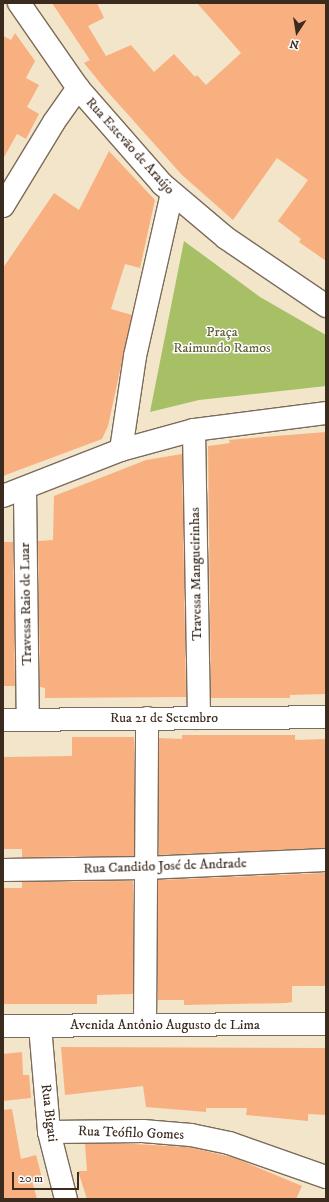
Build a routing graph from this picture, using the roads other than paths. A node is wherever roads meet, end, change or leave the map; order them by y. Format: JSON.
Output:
{"nodes":[{"id":1,"x":19,"y":3,"type":"edge"},
{"id":2,"x":78,"y":88,"type":"junction"},
{"id":3,"x":172,"y":193,"type":"junction"},
{"id":4,"x":3,"y":206,"type":"edge"},
{"id":5,"x":326,"y":306,"type":"edge"},
{"id":6,"x":326,"y":413,"type":"edge"},
{"id":7,"x":194,"y":430,"type":"junction"},
{"id":8,"x":121,"y":450,"type":"junction"},
{"id":9,"x":25,"y":489,"type":"junction"},
{"id":10,"x":3,"y":496,"type":"edge"},
{"id":11,"x":326,"y":717,"type":"edge"},
{"id":12,"x":147,"y":718,"type":"junction"},
{"id":13,"x":199,"y":718,"type":"junction"},
{"id":14,"x":28,"y":719,"type":"junction"},
{"id":15,"x":3,"y":720,"type":"edge"},
{"id":16,"x":326,"y":860,"type":"edge"},
{"id":17,"x":145,"y":868,"type":"junction"},
{"id":18,"x":3,"y":870,"type":"edge"},
{"id":19,"x":144,"y":1024,"type":"junction"},
{"id":20,"x":326,"y":1024,"type":"edge"},
{"id":21,"x":3,"y":1026,"type":"edge"},
{"id":22,"x":40,"y":1026,"type":"junction"},
{"id":23,"x":49,"y":1132,"type":"junction"},
{"id":24,"x":326,"y":1177,"type":"edge"},
{"id":25,"x":66,"y":1199,"type":"edge"}],
"edges":[{"from":1,"to":2,"type":"street","name":"Rua Estevão de Araújo"},
{"from":2,"to":3,"type":"street","name":"Rua Estevão de Araújo"},
{"from":2,"to":4,"type":"street"},
{"from":3,"to":5,"type":"street","name":"Rua Estevão de Araújo"},
{"from":3,"to":8,"type":"street"},
{"from":6,"to":7,"type":"street"},
{"from":7,"to":8,"type":"street"},
{"from":7,"to":13,"type":"street","name":"Travessa Mangueirinhas"},
{"from":8,"to":9,"type":"street"},
{"from":9,"to":10,"type":"street"},
{"from":9,"to":14,"type":"street","name":"Travessa Raio de Luar"},
{"from":11,"to":13,"type":"street","name":"Rua 21 de Setembro"},
{"from":12,"to":13,"type":"street","name":"Rua 21 de Setembro"},
{"from":12,"to":14,"type":"street","name":"Rua 21 de Setembro"},
{"from":12,"to":17,"type":"street"},
{"from":14,"to":15,"type":"street","name":"Rua 21 de Setembro"},
{"from":16,"to":17,"type":"street","name":"Rua Candido José de Andrade"},
{"from":17,"to":18,"type":"street","name":"Rua Candido José de Andrade"},
{"from":17,"to":19,"type":"street"},
{"from":19,"to":20,"type":"street","name":"Avenida Antônio Augusto de Lima"},
{"from":19,"to":22,"type":"street","name":"Avenida Antônio Augusto de Lima"},
{"from":21,"to":22,"type":"street","name":"Avenida Antônio Augusto de Lima"},
{"from":22,"to":23,"type":"street","name":"Rua Bigati"},
{"from":23,"to":24,"type":"street","name":"Rua Teófilo Gomes"},
{"from":23,"to":25,"type":"street","name":"Rua Bigati"}]}
